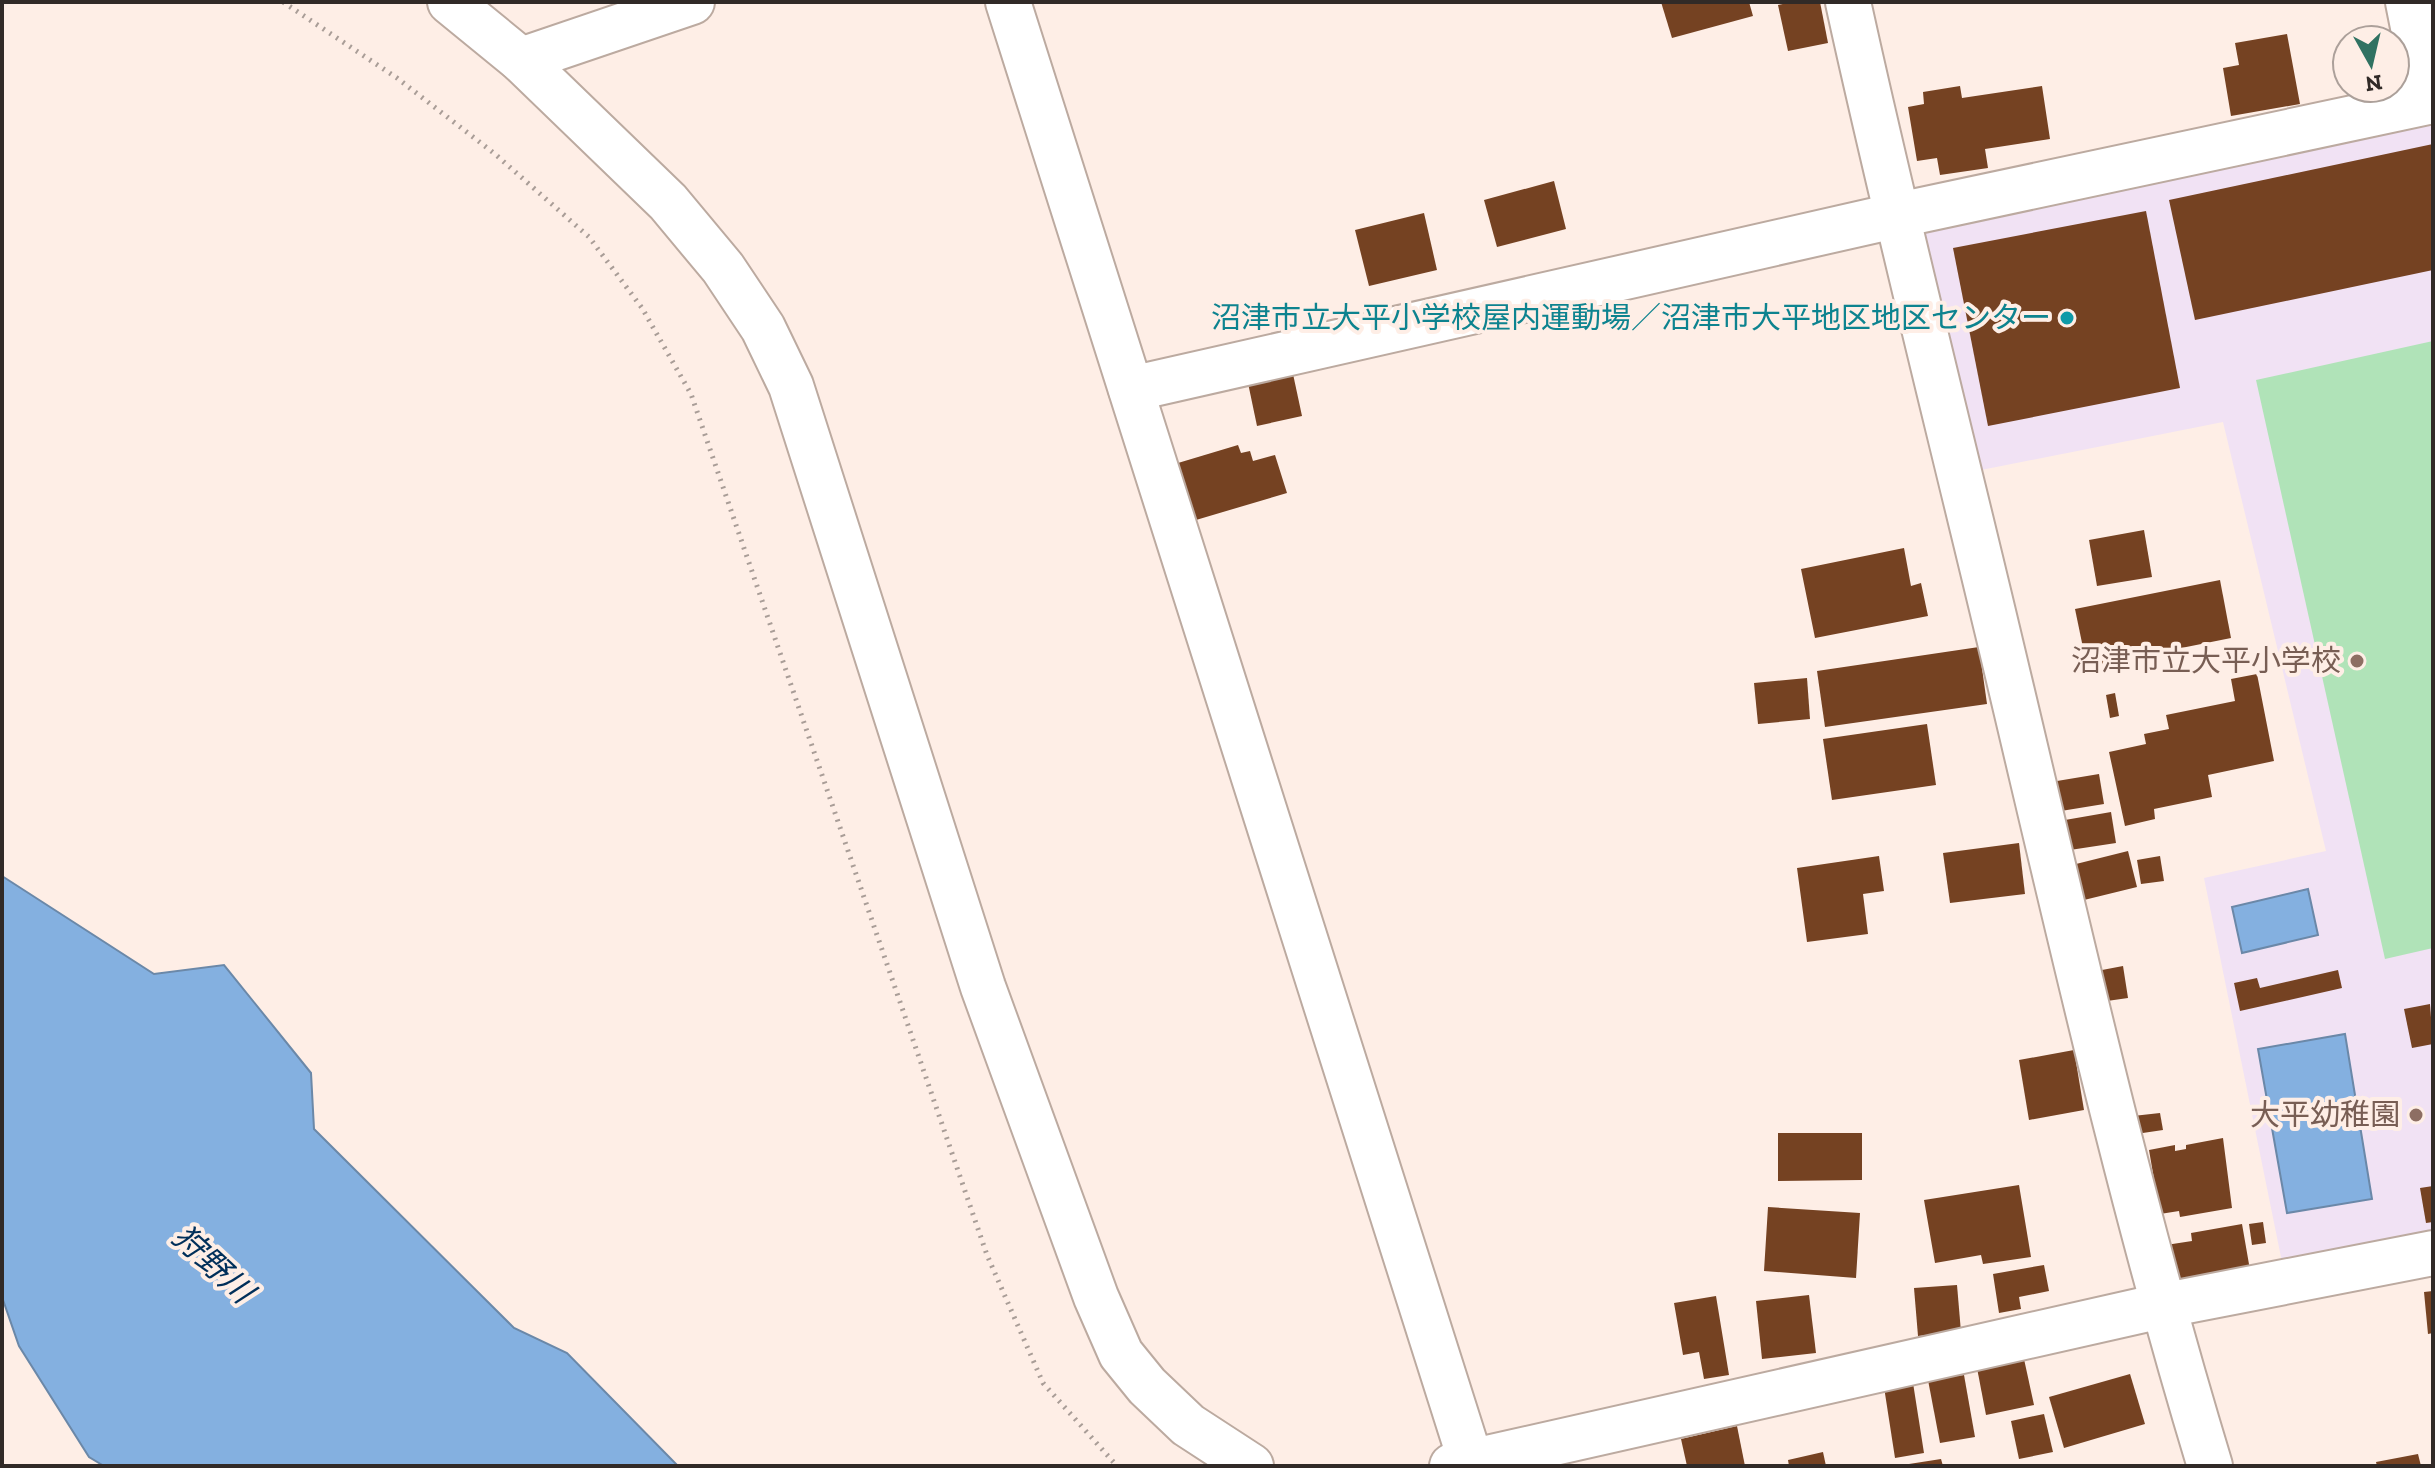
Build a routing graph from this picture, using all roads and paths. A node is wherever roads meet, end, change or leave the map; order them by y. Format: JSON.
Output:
{"nodes":[{"id":1,"x":283,"y":2,"type":"edge"},
{"id":2,"x":450,"y":2,"type":"edge"},
{"id":3,"x":1008,"y":2,"type":"edge"},
{"id":4,"x":1848,"y":2,"type":"edge"},
{"id":5,"x":2408,"y":2,"type":"edge"},
{"id":6,"x":685,"y":3,"type":"edge"},
{"id":7,"x":521,"y":60,"type":"junction"},
{"id":8,"x":2431,"y":101,"type":"edge"},
{"id":9,"x":1894,"y":216,"type":"junction"},
{"id":10,"x":1131,"y":389,"type":"junction"},
{"id":11,"x":2433,"y":1253,"type":"edge"},
{"id":12,"x":2161,"y":1306,"type":"junction"},
{"id":13,"x":1462,"y":1464,"type":"edge"},
{"id":14,"x":1117,"y":1466,"type":"edge"},
{"id":15,"x":1251,"y":1466,"type":"edge"},
{"id":16,"x":2210,"y":1466,"type":"edge"}],
"edges":[{"from":1,"to":14,"type":"path"},
{"from":2,"to":7,"type":"street"},
{"from":3,"to":10,"type":"street"},
{"from":4,"to":9,"type":"street"},
{"from":5,"to":8,"type":"street"},
{"from":6,"to":7,"type":"street"},
{"from":7,"to":15,"type":"street"},
{"from":8,"to":9,"type":"street"},
{"from":9,"to":10,"type":"street"},
{"from":9,"to":12,"type":"street"},
{"from":10,"to":13,"type":"street"},
{"from":11,"to":12,"type":"street"},
{"from":12,"to":13,"type":"street"},
{"from":12,"to":16,"type":"street"}]}
